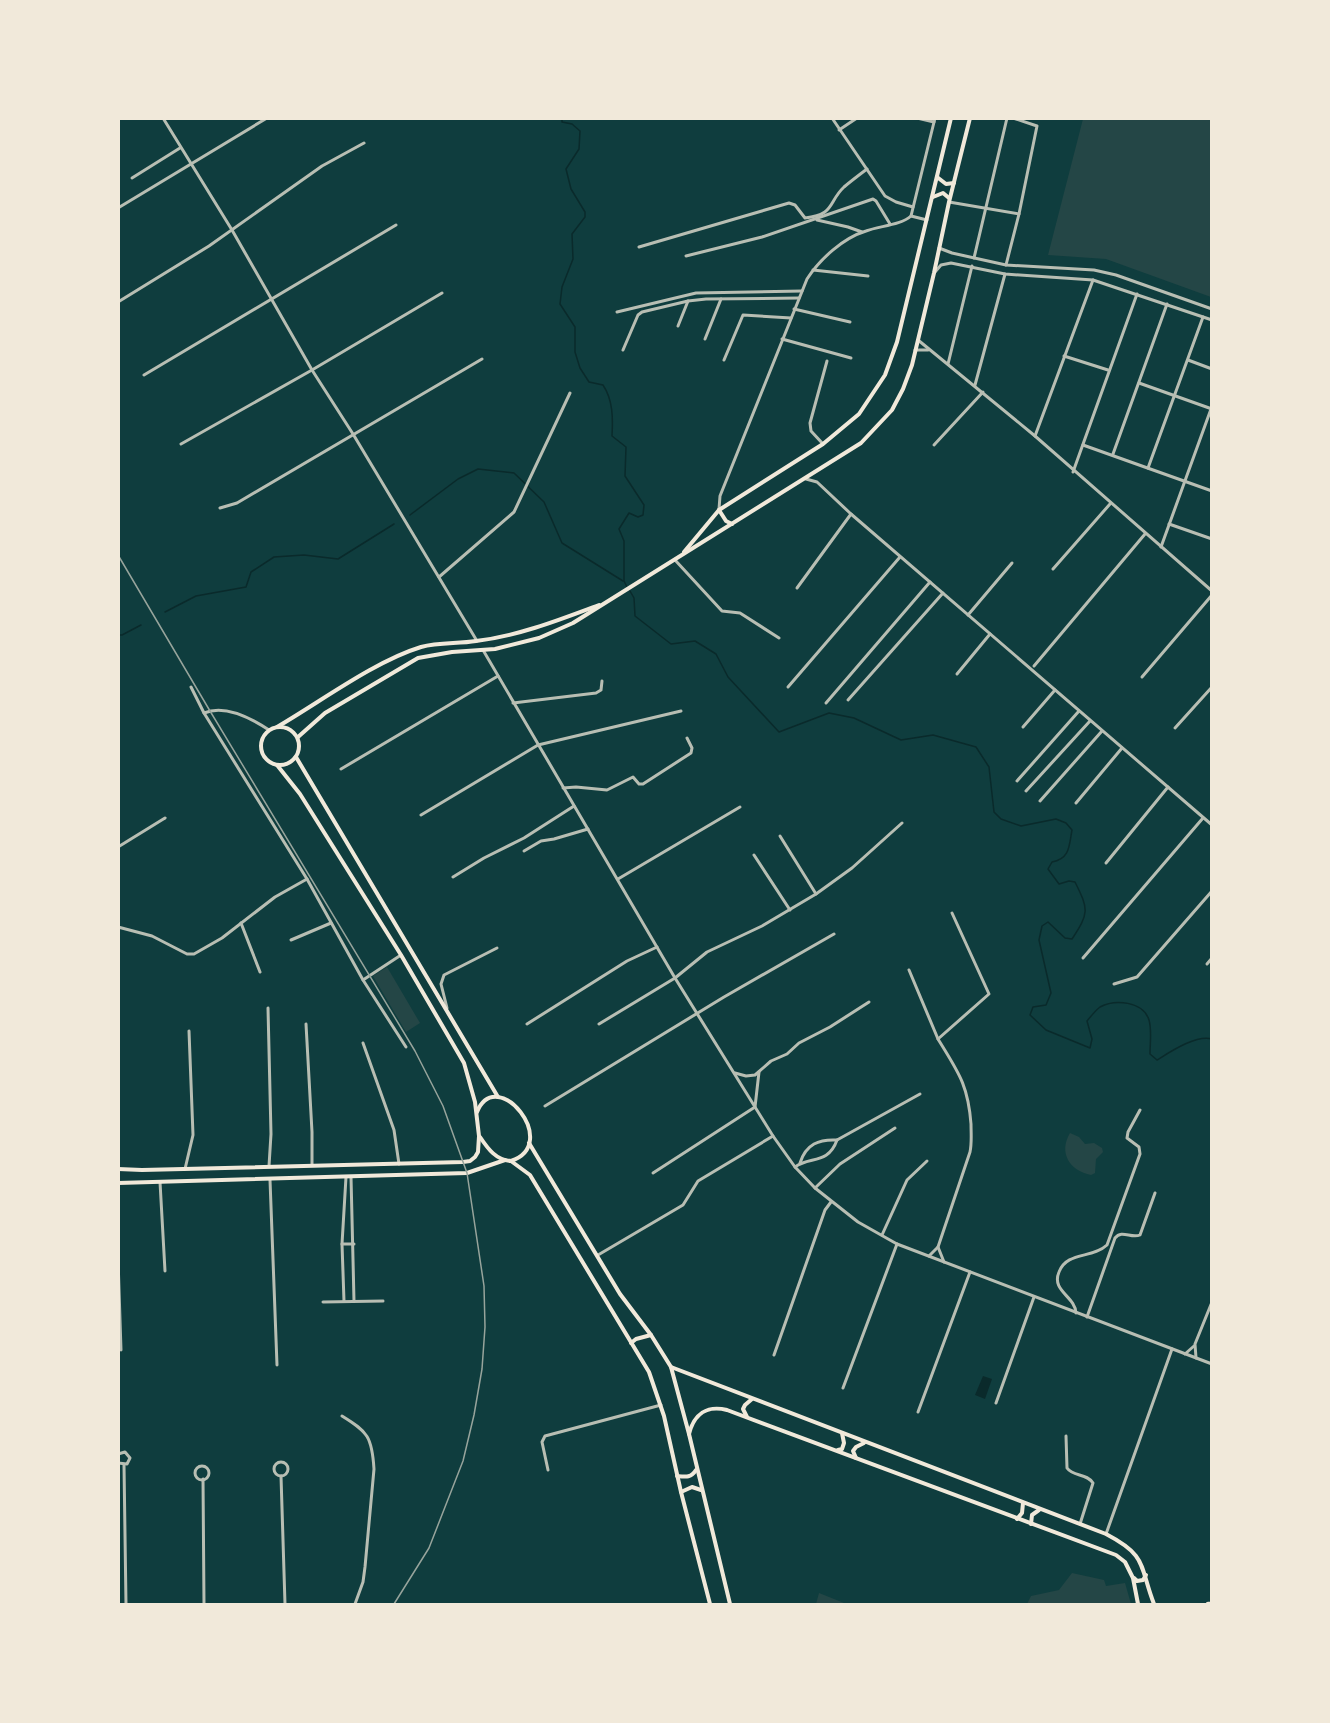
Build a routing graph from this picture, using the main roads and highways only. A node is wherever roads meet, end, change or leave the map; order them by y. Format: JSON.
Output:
{"nodes":[{"id":1,"x":951,"y":118,"type":"edge"},
{"id":2,"x":970,"y":118,"type":"edge"},
{"id":3,"x":937,"y":177,"type":"junction"},
{"id":4,"x":956,"y":178,"type":"junction"},
{"id":5,"x":932,"y":197,"type":"junction"},
{"id":6,"x":949,"y":200,"type":"junction"},
{"id":7,"x":719,"y":510,"type":"junction"},
{"id":8,"x":732,"y":524,"type":"junction"},
{"id":9,"x":682,"y":555,"type":"junction"},
{"id":10,"x":608,"y":601,"type":"junction"},
{"id":11,"x":277,"y":727,"type":"junction"},
{"id":12,"x":297,"y":737,"type":"junction"},
{"id":13,"x":296,"y":757,"type":"junction"},
{"id":14,"x":277,"y":765,"type":"junction"},
{"id":15,"x":498,"y":1096,"type":"junction"},
{"id":16,"x":477,"y":1113,"type":"junction"},
{"id":17,"x":479,"y":1136,"type":"junction"},
{"id":18,"x":529,"y":1143,"type":"junction"},
{"id":19,"x":505,"y":1160,"type":"junction"},
{"id":20,"x":511,"y":1161,"type":"junction"},
{"id":21,"x":118,"y":1169,"type":"edge"},
{"id":22,"x":119,"y":1184,"type":"edge"},
{"id":23,"x":651,"y":1335,"type":"junction"},
{"id":24,"x":631,"y":1343,"type":"junction"},
{"id":25,"x":671,"y":1367,"type":"junction"},
{"id":26,"x":752,"y":1398,"type":"junction"},
{"id":27,"x":747,"y":1417,"type":"junction"},
{"id":28,"x":842,"y":1433,"type":"junction"},
{"id":29,"x":689,"y":1434,"type":"junction"},
{"id":30,"x":864,"y":1443,"type":"junction"},
{"id":31,"x":838,"y":1451,"type":"junction"},
{"id":32,"x":856,"y":1458,"type":"junction"},
{"id":33,"x":696,"y":1470,"type":"junction"},
{"id":34,"x":677,"y":1476,"type":"junction"},
{"id":35,"x":702,"y":1490,"type":"junction"},
{"id":36,"x":681,"y":1492,"type":"junction"},
{"id":37,"x":1023,"y":1503,"type":"junction"},
{"id":38,"x":1040,"y":1509,"type":"junction"},
{"id":39,"x":1017,"y":1518,"type":"junction"},
{"id":40,"x":1031,"y":1524,"type":"junction"},
{"id":41,"x":1146,"y":1575,"type":"junction"},
{"id":42,"x":1133,"y":1578,"type":"junction"},
{"id":43,"x":710,"y":1605,"type":"edge"},
{"id":44,"x":730,"y":1605,"type":"edge"},
{"id":45,"x":1138,"y":1605,"type":"edge"},
{"id":46,"x":1154,"y":1605,"type":"edge"}],
"edges":[{"from":1,"to":3,"type":"main road"},
{"from":2,"to":4,"type":"main road"},
{"from":3,"to":4,"type":"main road"},
{"from":3,"to":5,"type":"main road"},
{"from":4,"to":6,"type":"main road"},
{"from":5,"to":6,"type":"main road"},
{"from":5,"to":7,"type":"main road"},
{"from":6,"to":8,"type":"main road"},
{"from":7,"to":8,"type":"main road"},
{"from":7,"to":9,"type":"main road"},
{"from":8,"to":9,"type":"main road"},
{"from":9,"to":10,"type":"main road"},
{"from":10,"to":11,"type":"main road"},
{"from":10,"to":12,"type":"main road"},
{"from":11,"to":12,"type":"main road"},
{"from":11,"to":14,"type":"main road"},
{"from":12,"to":13,"type":"main road"},
{"from":13,"to":14,"type":"main road"},
{"from":13,"to":15,"type":"main road"},
{"from":14,"to":16,"type":"main road"},
{"from":15,"to":16,"type":"main road"},
{"from":15,"to":18,"type":"main road"},
{"from":16,"to":17,"type":"main road"},
{"from":17,"to":19,"type":"main road"},
{"from":17,"to":21,"type":"main road"},
{"from":18,"to":20,"type":"main road"},
{"from":18,"to":23,"type":"main road"},
{"from":19,"to":20,"type":"main road"},
{"from":19,"to":22,"type":"main road"},
{"from":20,"to":24,"type":"main road"},
{"from":23,"to":24,"type":"main road"},
{"from":23,"to":25,"type":"main road"},
{"from":24,"to":34,"type":"main road"},
{"from":25,"to":26,"type":"main road"},
{"from":25,"to":29,"type":"main road"},
{"from":26,"to":27,"type":"main road"},
{"from":26,"to":28,"type":"main road"},
{"from":27,"to":29,"type":"main road"},
{"from":27,"to":31,"type":"main road"},
{"from":28,"to":30,"type":"main road"},
{"from":28,"to":31,"type":"main road"},
{"from":29,"to":33,"type":"main road"},
{"from":30,"to":32,"type":"main road"},
{"from":30,"to":37,"type":"main road"},
{"from":31,"to":32,"type":"main road"},
{"from":32,"to":39,"type":"main road"},
{"from":33,"to":34,"type":"main road"},
{"from":33,"to":35,"type":"main road"},
{"from":34,"to":36,"type":"main road"},
{"from":35,"to":36,"type":"main road"},
{"from":35,"to":44,"type":"main road"},
{"from":36,"to":43,"type":"main road"},
{"from":37,"to":38,"type":"main road"},
{"from":37,"to":39,"type":"main road"},
{"from":38,"to":40,"type":"main road"},
{"from":38,"to":41,"type":"main road"},
{"from":39,"to":40,"type":"main road"},
{"from":40,"to":42,"type":"main road"},
{"from":41,"to":42,"type":"main road"},
{"from":41,"to":46,"type":"main road"},
{"from":42,"to":45,"type":"main road"}]}
